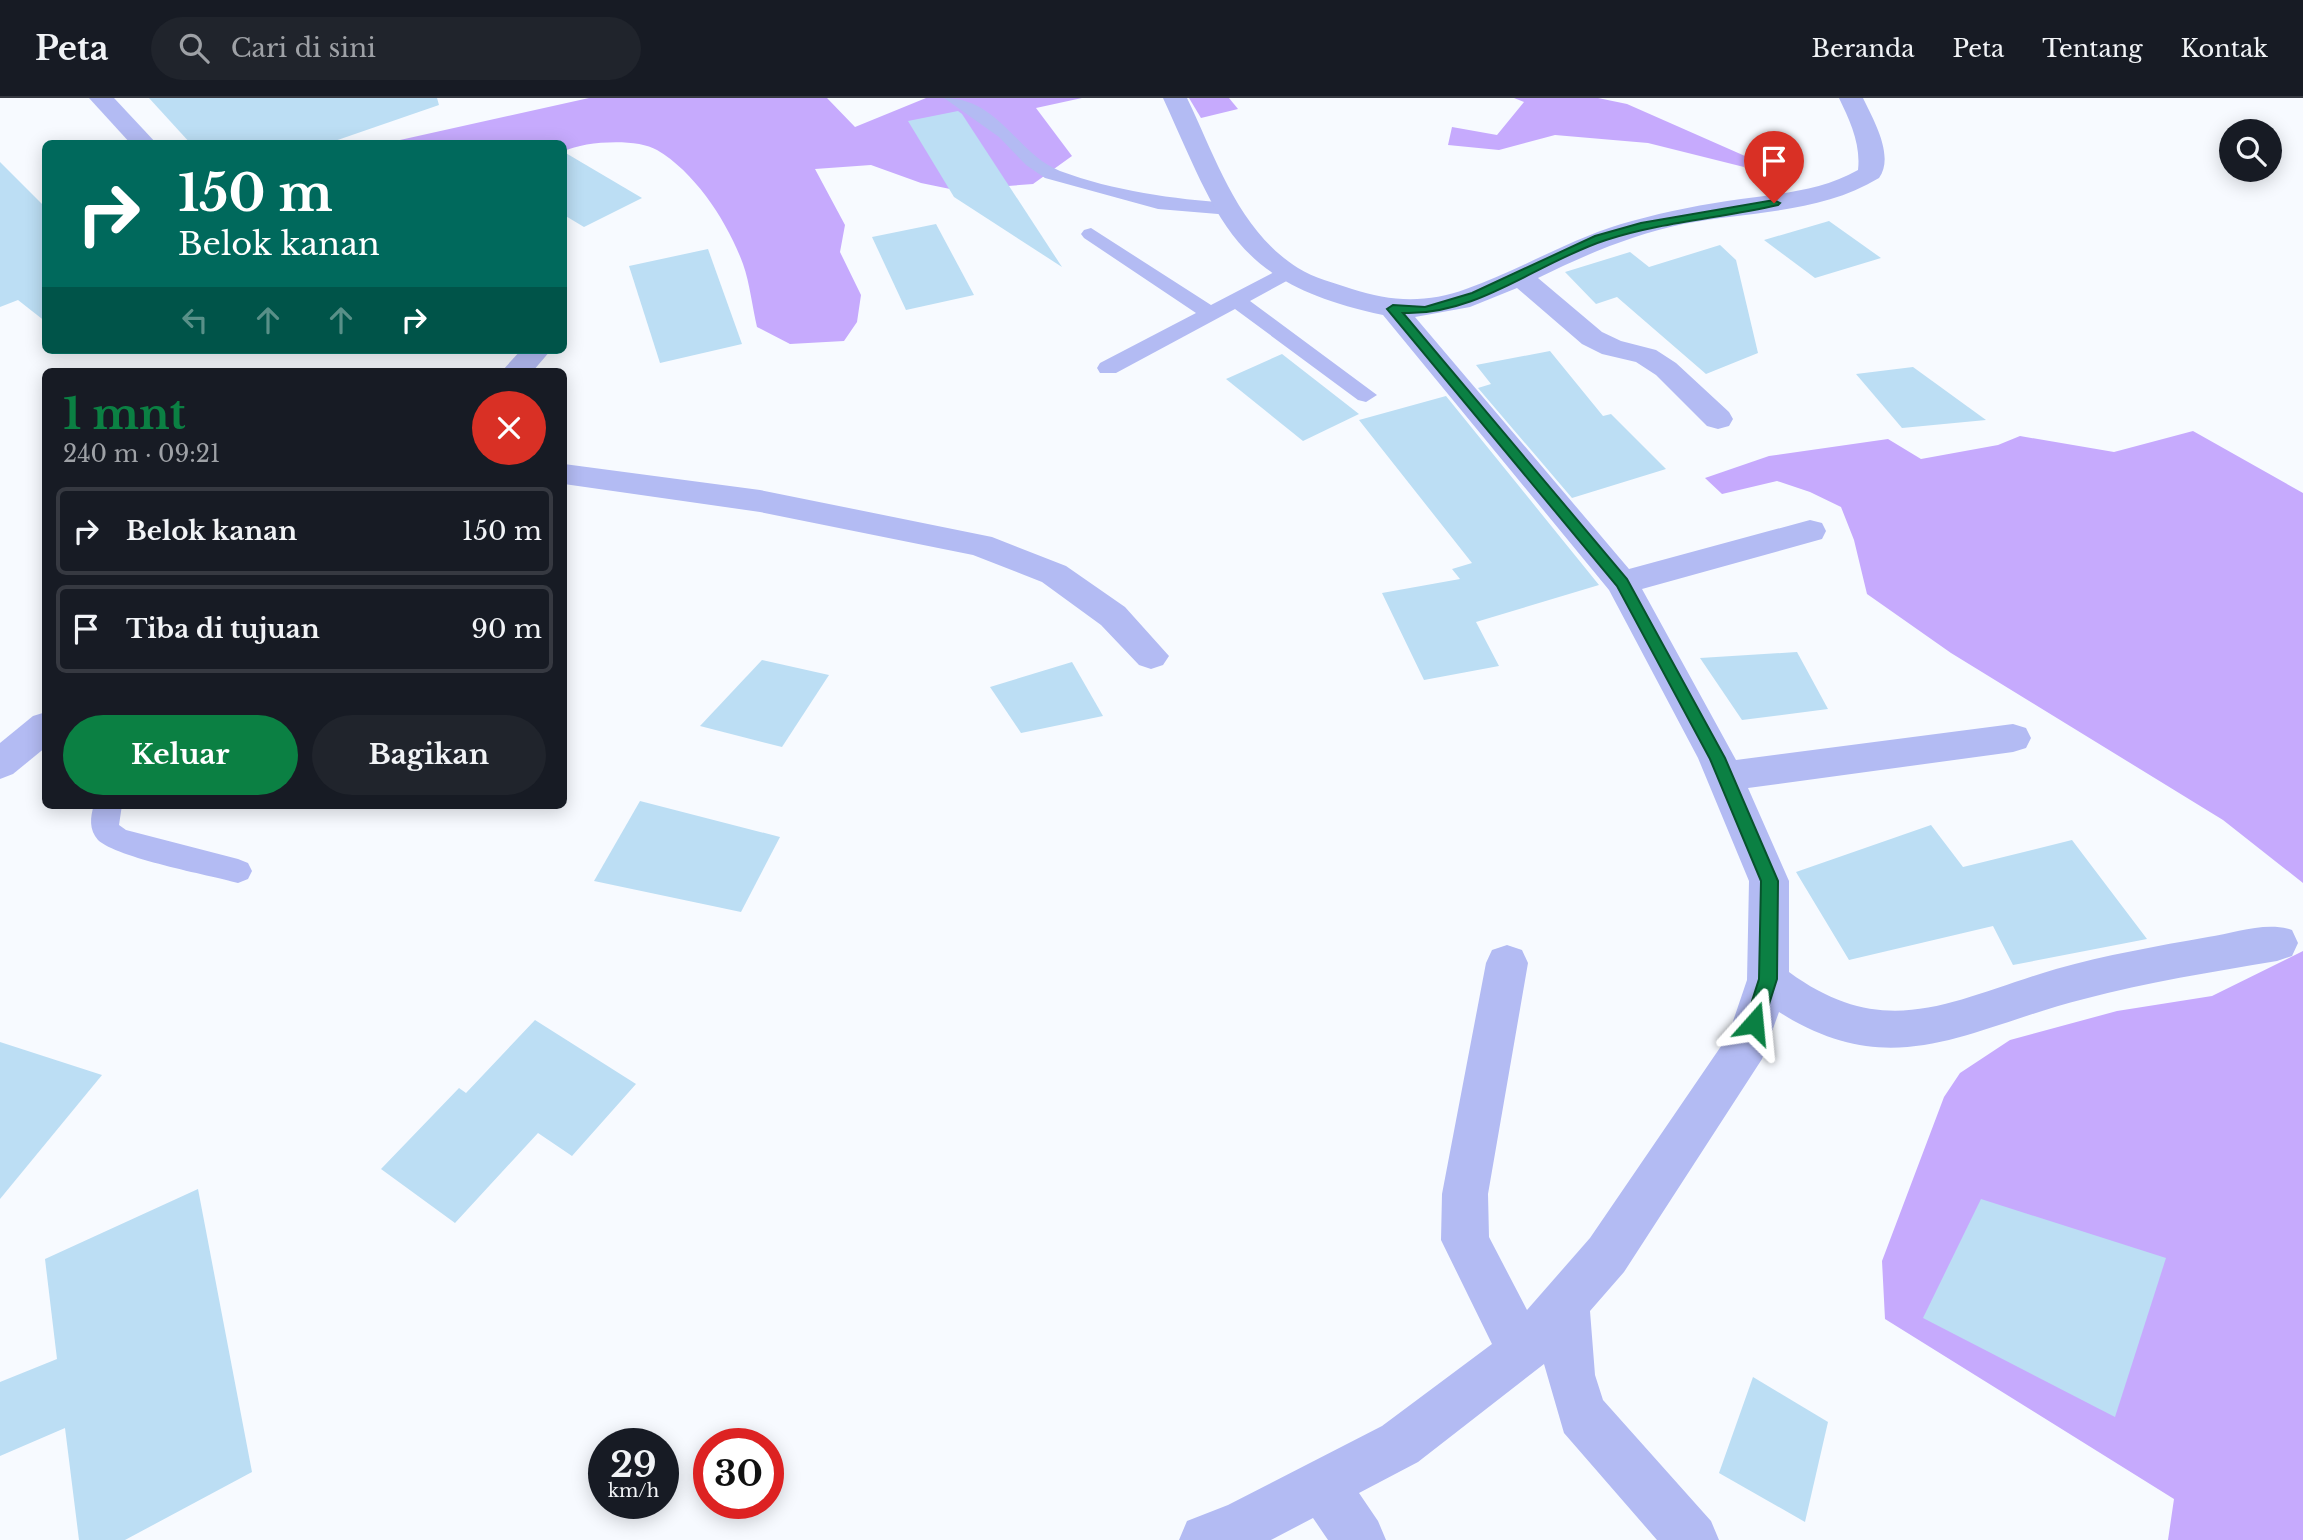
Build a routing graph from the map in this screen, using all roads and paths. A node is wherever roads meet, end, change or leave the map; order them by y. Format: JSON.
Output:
{"nodes":[{"id":1,"x":101,"y":98,"type":"edge"},
{"id":2,"x":953,"y":98,"type":"edge"},
{"id":3,"x":1175,"y":98,"type":"edge"},
{"id":4,"x":1851,"y":98,"type":"edge"},
{"id":5,"x":141,"y":140,"type":"edge"},
{"id":6,"x":1230,"y":209,"type":"junction"},
{"id":7,"x":1091,"y":234,"type":"dead end"},
{"id":8,"x":1287,"y":273,"type":"junction"},
{"id":9,"x":1520,"y":277,"type":"junction"},
{"id":10,"x":1237,"y":300,"type":"junction"},
{"id":11,"x":1393,"y":309,"type":"junction"},
{"id":12,"x":1211,"y":314,"type":"junction"},
{"id":13,"x":533,"y":354,"type":"edge"},
{"id":14,"x":520,"y":368,"type":"edge"},
{"id":15,"x":1108,"y":368,"type":"dead end"},
{"id":16,"x":1366,"y":395,"type":"dead end"},
{"id":17,"x":1718,"y":419,"type":"dead end"},
{"id":18,"x":567,"y":474,"type":"edge"},
{"id":19,"x":1810,"y":531,"type":"dead end"},
{"id":20,"x":1622,"y":583,"type":"junction"},
{"id":21,"x":1151,"y":656,"type":"dead end"},
{"id":22,"x":42,"y":729,"type":"edge"},
{"id":23,"x":2013,"y":738,"type":"dead end"},
{"id":24,"x":0,"y":764,"type":"edge"},
{"id":25,"x":1725,"y":776,"type":"junction"},
{"id":26,"x":107,"y":809,"type":"edge"},
{"id":27,"x":238,"y":871,"type":"dead end"},
{"id":28,"x":2277,"y":943,"type":"dead end"},
{"id":29,"x":1507,"y":963,"type":"dead end"},
{"id":30,"x":1768,"y":979,"type":"junction"},
{"id":31,"x":1565,"y":1302,"type":"junction"},
{"id":32,"x":1522,"y":1352,"type":"junction"},
{"id":33,"x":1322,"y":1485,"type":"junction"},
{"id":34,"x":1206,"y":1540,"type":"edge"},
{"id":35,"x":1359,"y":1540,"type":"edge"},
{"id":36,"x":1692,"y":1540,"type":"edge"}],
"edges":[{"from":1,"to":5,"type":"street"},
{"from":2,"to":6,"type":"lane"},
{"from":3,"to":6,"type":"street"},
{"from":4,"to":9,"type":"street"},
{"from":6,"to":8,"type":"street"},
{"from":7,"to":12,"type":"lane"},
{"from":8,"to":10,"type":"lane"},
{"from":8,"to":11,"type":"street"},
{"from":9,"to":11,"type":"street"},
{"from":9,"to":17,"type":"street"},
{"from":10,"to":12,"type":"lane"},
{"from":10,"to":16,"type":"lane"},
{"from":11,"to":20,"type":"street"},
{"from":12,"to":15,"type":"lane"},
{"from":13,"to":14,"type":"street"},
{"from":18,"to":21,"type":"street"},
{"from":19,"to":20,"type":"street"},
{"from":20,"to":25,"type":"street"},
{"from":22,"to":24,"type":"street"},
{"from":23,"to":25,"type":"street"},
{"from":25,"to":30,"type":"street"},
{"from":26,"to":27,"type":"lane"},
{"from":28,"to":30,"type":"street"},
{"from":29,"to":32,"type":"street"},
{"from":30,"to":31,"type":"street"},
{"from":31,"to":32,"type":"street"},
{"from":31,"to":36,"type":"street"},
{"from":32,"to":33,"type":"street"},
{"from":33,"to":34,"type":"street"},
{"from":33,"to":35,"type":"street"}]}
